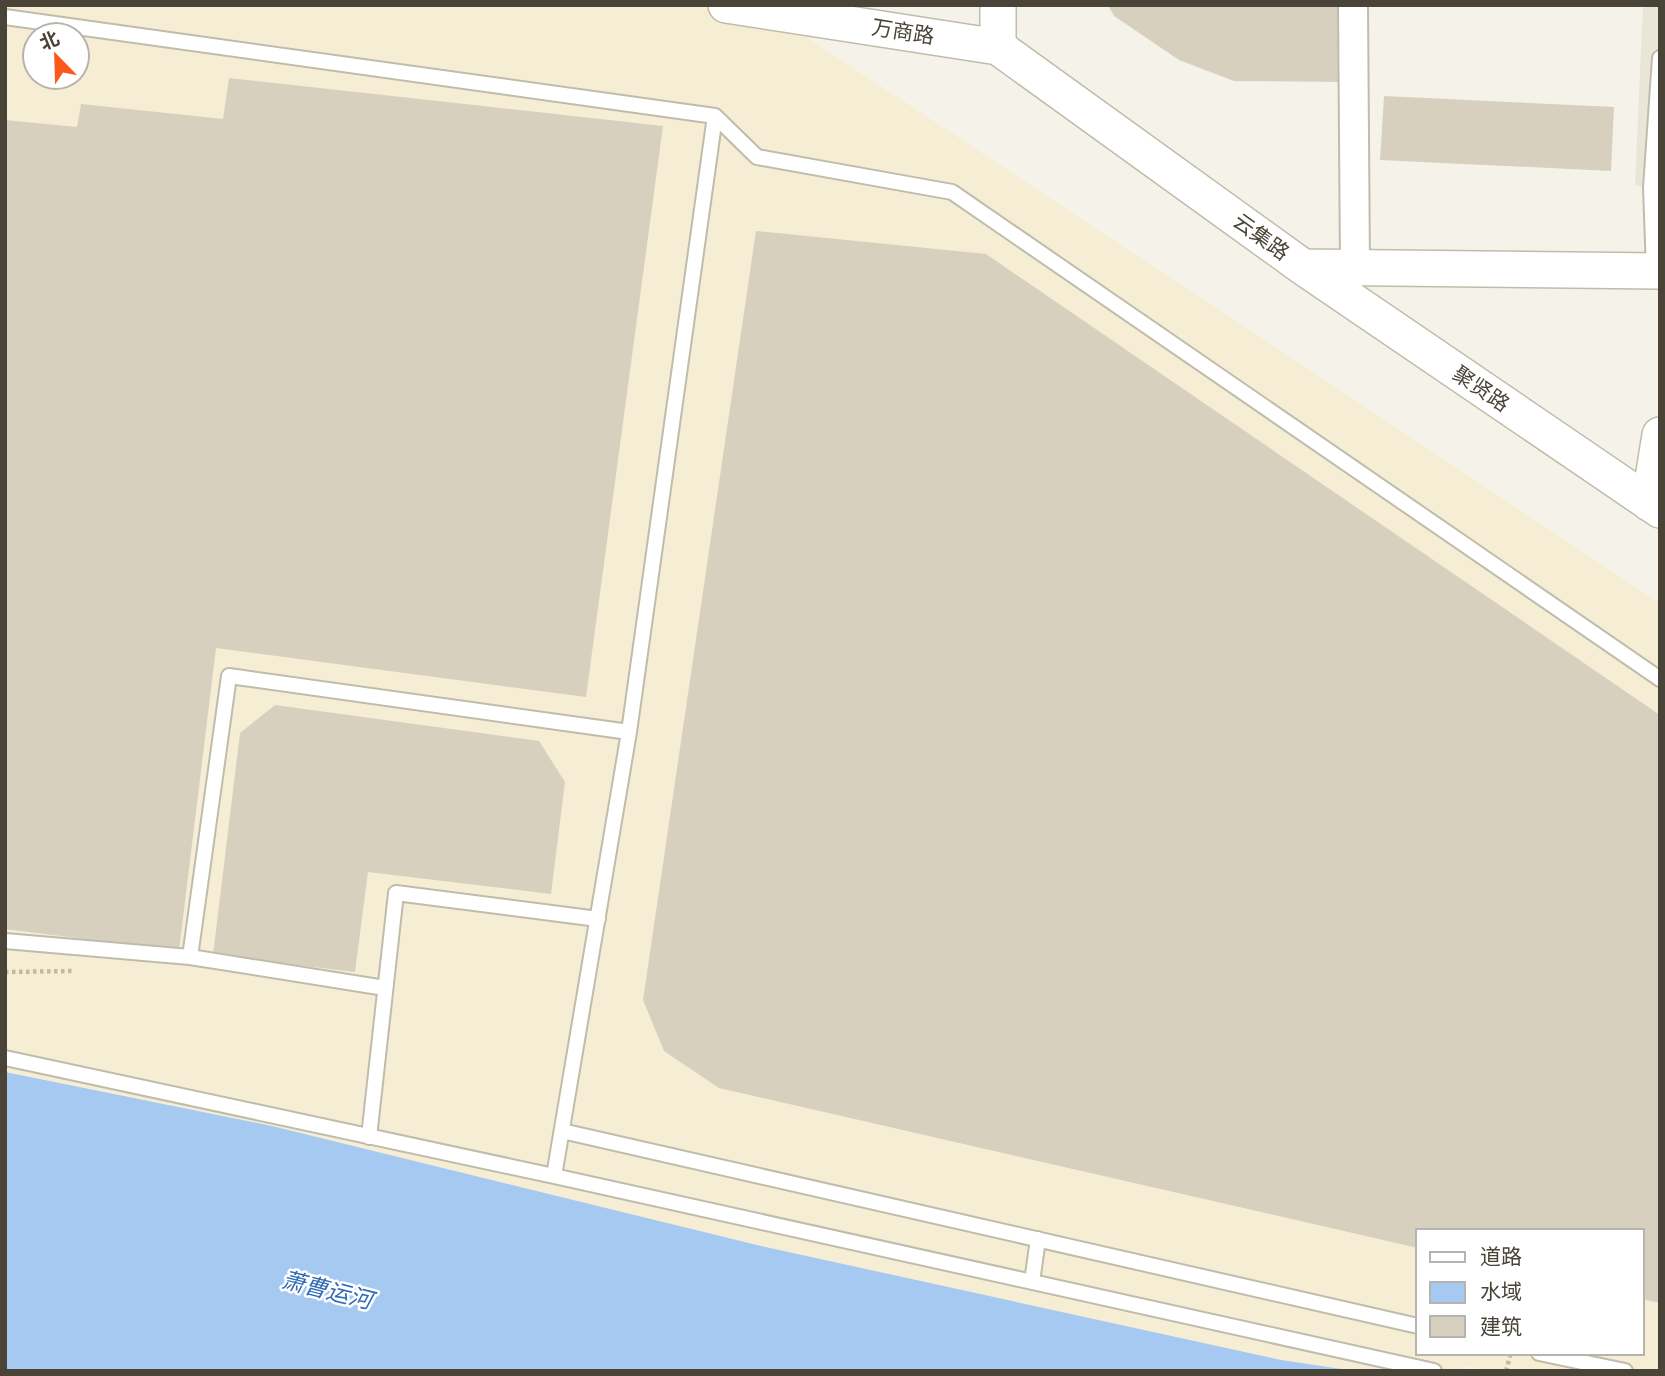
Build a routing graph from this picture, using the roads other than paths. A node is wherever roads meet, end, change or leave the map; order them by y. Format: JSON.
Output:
{"nodes":[{"id":1,"x":726,"y":5,"type":"edge"},
{"id":2,"x":998,"y":5,"type":"edge"},
{"id":3,"x":1353,"y":5,"type":"edge"},
{"id":4,"x":5,"y":18,"type":"edge"},
{"id":5,"x":998,"y":47,"type":"junction"},
{"id":6,"x":1660,"y":58,"type":"edge"},
{"id":7,"x":715,"y":116,"type":"junction"},
{"id":8,"x":1303,"y":267,"type":"junction"},
{"id":9,"x":1355,"y":268,"type":"junction"},
{"id":10,"x":1657,"y":271,"type":"edge"},
{"id":11,"x":1660,"y":435,"type":"edge"},
{"id":12,"x":1654,"y":507,"type":"edge"},
{"id":13,"x":1660,"y":679,"type":"edge"},
{"id":14,"x":629,"y":732,"type":"junction"},
{"id":15,"x":598,"y":919,"type":"junction"},
{"id":16,"x":5,"y":941,"type":"edge"},
{"id":17,"x":190,"y":957,"type":"junction"},
{"id":18,"x":386,"y":988,"type":"junction"},
{"id":19,"x":5,"y":1059,"type":"edge"},
{"id":20,"x":562,"y":1130,"type":"junction"},
{"id":21,"x":369,"y":1137,"type":"junction"},
{"id":22,"x":554,"y":1176,"type":"junction"},
{"id":23,"x":1038,"y":1239,"type":"junction"},
{"id":24,"x":1032,"y":1282,"type":"junction"},
{"id":25,"x":1416,"y":1326,"type":"edge"},
{"id":26,"x":1549,"y":1355,"type":"edge"},
{"id":27,"x":1434,"y":1371,"type":"edge"},
{"id":28,"x":1625,"y":1371,"type":"edge"}],
"edges":[{"from":1,"to":5,"type":"street","name":"万商路"},
{"from":2,"to":5,"type":"street"},
{"from":3,"to":9,"type":"street"},
{"from":4,"to":7,"type":"lane"},
{"from":5,"to":8,"type":"street","name":"云集路"},
{"from":6,"to":10,"type":"lane"},
{"from":7,"to":13,"type":"lane"},
{"from":7,"to":14,"type":"lane"},
{"from":8,"to":9,"type":"street","name":"云集路"},
{"from":8,"to":12,"type":"street","name":"聚贤路"},
{"from":9,"to":10,"type":"street","name":"云集路"},
{"from":11,"to":12,"type":"street"},
{"from":14,"to":15,"type":"lane"},
{"from":14,"to":17,"type":"lane"},
{"from":15,"to":18,"type":"lane"},
{"from":15,"to":20,"type":"lane"},
{"from":16,"to":17,"type":"lane"},
{"from":17,"to":18,"type":"lane"},
{"from":18,"to":21,"type":"lane"},
{"from":19,"to":21,"type":"lane"},
{"from":20,"to":22,"type":"lane"},
{"from":20,"to":23,"type":"lane"},
{"from":21,"to":22,"type":"lane"},
{"from":22,"to":24,"type":"lane"},
{"from":23,"to":24,"type":"lane"},
{"from":23,"to":25,"type":"lane"},
{"from":24,"to":27,"type":"lane"},
{"from":26,"to":28,"type":"lane"}]}
